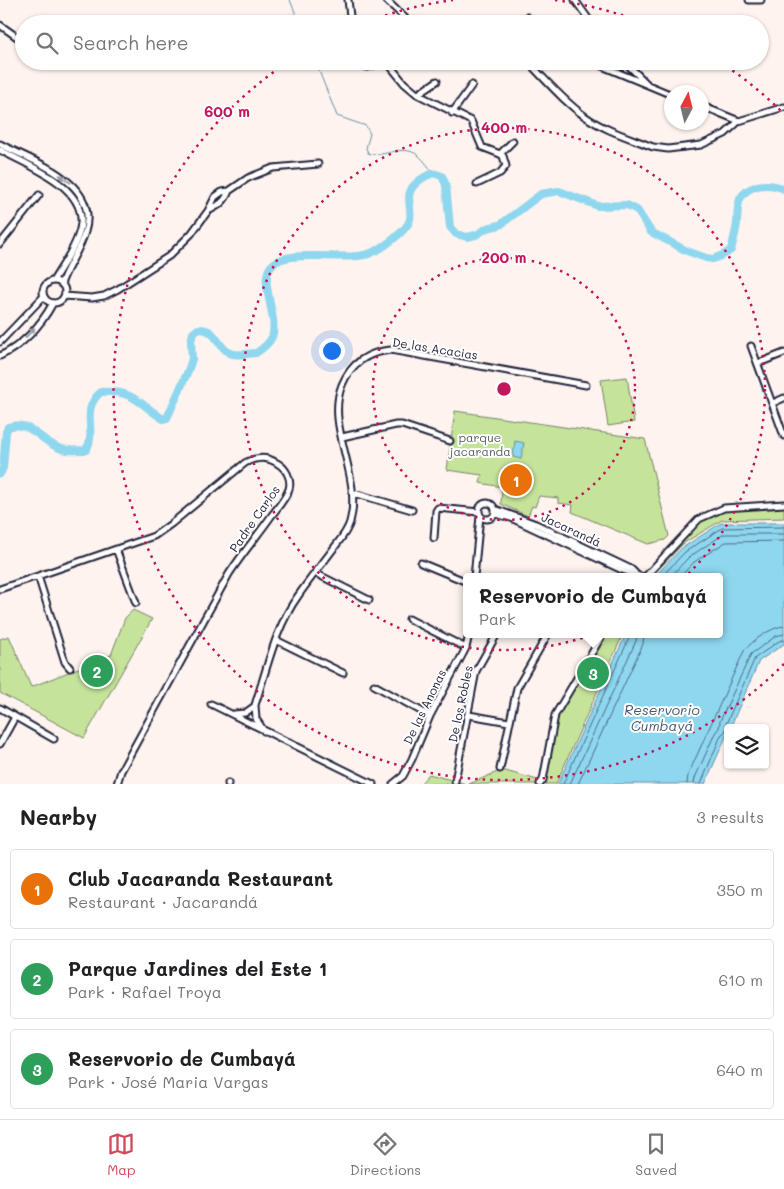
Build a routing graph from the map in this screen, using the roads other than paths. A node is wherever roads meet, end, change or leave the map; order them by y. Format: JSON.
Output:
{"nodes":[{"id":1,"x":348,"y":0,"type":"edge"},
{"id":2,"x":386,"y":0,"type":"edge"},
{"id":3,"x":575,"y":0,"type":"edge"},
{"id":4,"x":749,"y":0,"type":"edge"},
{"id":5,"x":761,"y":0,"type":"edge"},
{"id":6,"x":350,"y":15,"type":"edge"},
{"id":7,"x":402,"y":15,"type":"edge"},
{"id":8,"x":586,"y":15,"type":"edge"},
{"id":9,"x":0,"y":25,"type":"edge"},
{"id":10,"x":15,"y":36,"type":"edge"},
{"id":11,"x":393,"y":70,"type":"edge"},
{"id":12,"x":536,"y":70,"type":"edge"},
{"id":13,"x":611,"y":70,"type":"edge"},
{"id":14,"x":633,"y":70,"type":"edge"},
{"id":15,"x":616,"y":72,"type":"joint"},
{"id":16,"x":436,"y":81,"type":"dead end"},
{"id":17,"x":472,"y":85,"type":"dead end"},
{"id":18,"x":650,"y":86,"type":"junction"},
{"id":19,"x":664,"y":91,"type":"edge"},
{"id":20,"x":418,"y":94,"type":"junction"},
{"id":21,"x":784,"y":107,"type":"edge"},
{"id":22,"x":709,"y":109,"type":"edge"},
{"id":23,"x":452,"y":113,"type":"junction"},
{"id":24,"x":739,"y":121,"type":"junction"},
{"id":25,"x":513,"y":141,"type":"dead end"},
{"id":26,"x":0,"y":144,"type":"edge"},
{"id":27,"x":0,"y":150,"type":"edge"},
{"id":28,"x":500,"y":154,"type":"junction"},
{"id":29,"x":318,"y":164,"type":"dead end"},
{"id":30,"x":477,"y":184,"type":"dead end"},
{"id":31,"x":229,"y":191,"type":"junction"},
{"id":32,"x":39,"y":195,"type":"dead end"},
{"id":33,"x":208,"y":211,"type":"junction"},
{"id":34,"x":0,"y":244,"type":"edge"},
{"id":35,"x":53,"y":281,"type":"junction"},
{"id":36,"x":61,"y":284,"type":"junction"},
{"id":37,"x":44,"y":296,"type":"junction"},
{"id":38,"x":64,"y":296,"type":"junction"},
{"id":39,"x":53,"y":303,"type":"junction"},
{"id":40,"x":0,"y":342,"type":"edge"},
{"id":41,"x":752,"y":346,"type":"dead end"},
{"id":42,"x":784,"y":353,"type":"edge"},
{"id":43,"x":0,"y":356,"type":"edge"},
{"id":44,"x":759,"y":363,"type":"junction"},
{"id":45,"x":586,"y":385,"type":"dead end"},
{"id":46,"x":784,"y":398,"type":"edge"},
{"id":47,"x":773,"y":403,"type":"junction"},
{"id":48,"x":784,"y":436,"type":"edge"},
{"id":49,"x":342,"y":437,"type":"junction"},
{"id":50,"x":450,"y":441,"type":"dead end"},
{"id":51,"x":354,"y":493,"type":"junction"},
{"id":52,"x":784,"y":504,"type":"edge"},
{"id":53,"x":412,"y":510,"type":"dead end"},
{"id":54,"x":495,"y":512,"type":"junction"},
{"id":55,"x":479,"y":514,"type":"junction"},
{"id":56,"x":487,"y":520,"type":"junction"},
{"id":57,"x":478,"y":535,"type":"junction"},
{"id":58,"x":434,"y":538,"type":"dead end"},
{"id":59,"x":116,"y":548,"type":"junction"},
{"id":60,"x":421,"y":563,"type":"dead end"},
{"id":61,"x":316,"y":573,"type":"junction"},
{"id":62,"x":474,"y":573,"type":"edge"},
{"id":63,"x":635,"y":573,"type":"edge"},
{"id":64,"x":648,"y":573,"type":"edge"},
{"id":65,"x":38,"y":576,"type":"junction"},
{"id":66,"x":463,"y":581,"type":"edge"},
{"id":67,"x":0,"y":589,"type":"edge"},
{"id":68,"x":369,"y":600,"type":"dead end"},
{"id":69,"x":136,"y":603,"type":"dead end"},
{"id":70,"x":409,"y":619,"type":"dead end"},
{"id":71,"x":468,"y":638,"type":"edge"},
{"id":72,"x":495,"y":638,"type":"edge"},
{"id":73,"x":546,"y":638,"type":"edge"},
{"id":74,"x":596,"y":638,"type":"edge"},
{"id":75,"x":276,"y":640,"type":"junction"},
{"id":76,"x":599,"y":640,"type":"joint"},
{"id":77,"x":466,"y":648,"type":"junction"},
{"id":78,"x":70,"y":668,"type":"dead end"},
{"id":79,"x":343,"y":673,"type":"dead end"},
{"id":80,"x":374,"y":685,"type":"dead end"},
{"id":81,"x":211,"y":704,"type":"dead end"},
{"id":82,"x":255,"y":705,"type":"junction"},
{"id":83,"x":0,"y":708,"type":"edge"},
{"id":84,"x":233,"y":714,"type":"junction"},
{"id":85,"x":430,"y":716,"type":"junction"},
{"id":86,"x":469,"y":716,"type":"junction"},
{"id":87,"x":15,"y":717,"type":"junction"},
{"id":88,"x":509,"y":722,"type":"junction"},
{"id":89,"x":264,"y":731,"type":"junction"},
{"id":90,"x":54,"y":739,"type":"dead end"},
{"id":91,"x":0,"y":744,"type":"edge"},
{"id":92,"x":500,"y":769,"type":"dead end"},
{"id":93,"x":455,"y":781,"type":"dead end"},
{"id":94,"x":117,"y":784,"type":"edge"},
{"id":95,"x":372,"y":784,"type":"edge"},
{"id":96,"x":393,"y":784,"type":"edge"},
{"id":97,"x":540,"y":784,"type":"edge"}],
"edges":[{"from":1,"to":6,"type":"street"},
{"from":2,"to":7,"type":"street"},
{"from":3,"to":8,"type":"street"},
{"from":4,"to":5,"type":"street"},
{"from":9,"to":10,"type":"street"},
{"from":11,"to":20,"type":"street"},
{"from":12,"to":24,"type":"street"},
{"from":13,"to":15,"type":"street"},
{"from":14,"to":18,"type":"street"},
{"from":15,"to":18,"type":"street"},
{"from":16,"to":20,"type":"street"},
{"from":17,"to":23,"type":"street"},
{"from":18,"to":19,"type":"street"},
{"from":20,"to":23,"type":"street"},
{"from":21,"to":24,"type":"street"},
{"from":22,"to":24,"type":"street"},
{"from":23,"to":28,"type":"street"},
{"from":25,"to":28,"type":"street"},
{"from":36,"to":26,"type":"street","one_way":true},
{"from":27,"to":35,"type":"street"},
{"from":28,"to":30,"type":"street"},
{"from":29,"to":31,"type":"street"},
{"from":31,"to":33,"type":"street"},
{"from":31,"to":33,"type":"street"},
{"from":32,"to":34,"type":"street"},
{"from":33,"to":38,"type":"street"},
{"from":35,"to":36,"type":"street"},
{"from":35,"to":37,"type":"street"},
{"from":36,"to":38,"type":"street"},
{"from":37,"to":39,"type":"street"},
{"from":37,"to":40,"type":"street"},
{"from":38,"to":39,"type":"street"},
{"from":43,"to":39,"type":"street","one_way":true},
{"from":41,"to":44,"type":"street"},
{"from":42,"to":44,"type":"street"},
{"from":44,"to":47,"type":"street"},
{"from":45,"to":49,"type":"street","name":"De las Acacias"},
{"from":46,"to":47,"type":"street"},
{"from":47,"to":48,"type":"street"},
{"from":49,"to":50,"type":"street"},
{"from":49,"to":51,"type":"street","name":"De las Acacias"},
{"from":51,"to":53,"type":"street"},
{"from":51,"to":61,"type":"street","name":"De las Acacias"},
{"from":52,"to":64,"type":"street"},
{"from":54,"to":55,"type":"street"},
{"from":54,"to":56,"type":"street"},
{"from":54,"to":63,"type":"street","name":"Jacarandá"},
{"from":55,"to":56,"type":"street"},
{"from":55,"to":57,"type":"street"},
{"from":55,"to":58,"type":"street"},
{"from":56,"to":57,"type":"street"},
{"from":57,"to":62,"type":"street"},
{"from":59,"to":65,"type":"street","name":"Padre Carlos"},
{"from":59,"to":69,"type":"street"},
{"from":59,"to":94,"type":"street","name":"Padre Carlos"},
{"from":60,"to":66,"type":"street"},
{"from":61,"to":68,"type":"street"},
{"from":61,"to":75,"type":"street","name":"De las Acacias"},
{"from":65,"to":67,"type":"street","name":"Padre Carlos"},
{"from":65,"to":78,"type":"street"},
{"from":70,"to":77,"type":"street"},
{"from":71,"to":77,"type":"street","name":"De las Anonas"},
{"from":72,"to":86,"type":"street","name":"De los Robles"},
{"from":73,"to":88,"type":"street"},
{"from":74,"to":76,"type":"street"},
{"from":75,"to":79,"type":"street"},
{"from":75,"to":82,"type":"street","name":"De las Acacias"},
{"from":76,"to":97,"type":"street"},
{"from":77,"to":85,"type":"street","name":"De las Anonas"},
{"from":80,"to":85,"type":"street"},
{"from":81,"to":84,"type":"street"},
{"from":82,"to":84,"type":"street"},
{"from":82,"to":89,"type":"street"},
{"from":83,"to":87,"type":"street"},
{"from":84,"to":89,"type":"street"},
{"from":85,"to":96,"type":"street","name":"De las Anonas"},
{"from":86,"to":88,"type":"street"},
{"from":86,"to":93,"type":"street","name":"De los Robles"},
{"from":87,"to":90,"type":"street"},
{"from":87,"to":91,"type":"street"},
{"from":88,"to":92,"type":"street"},
{"from":89,"to":95,"type":"street"}]}
